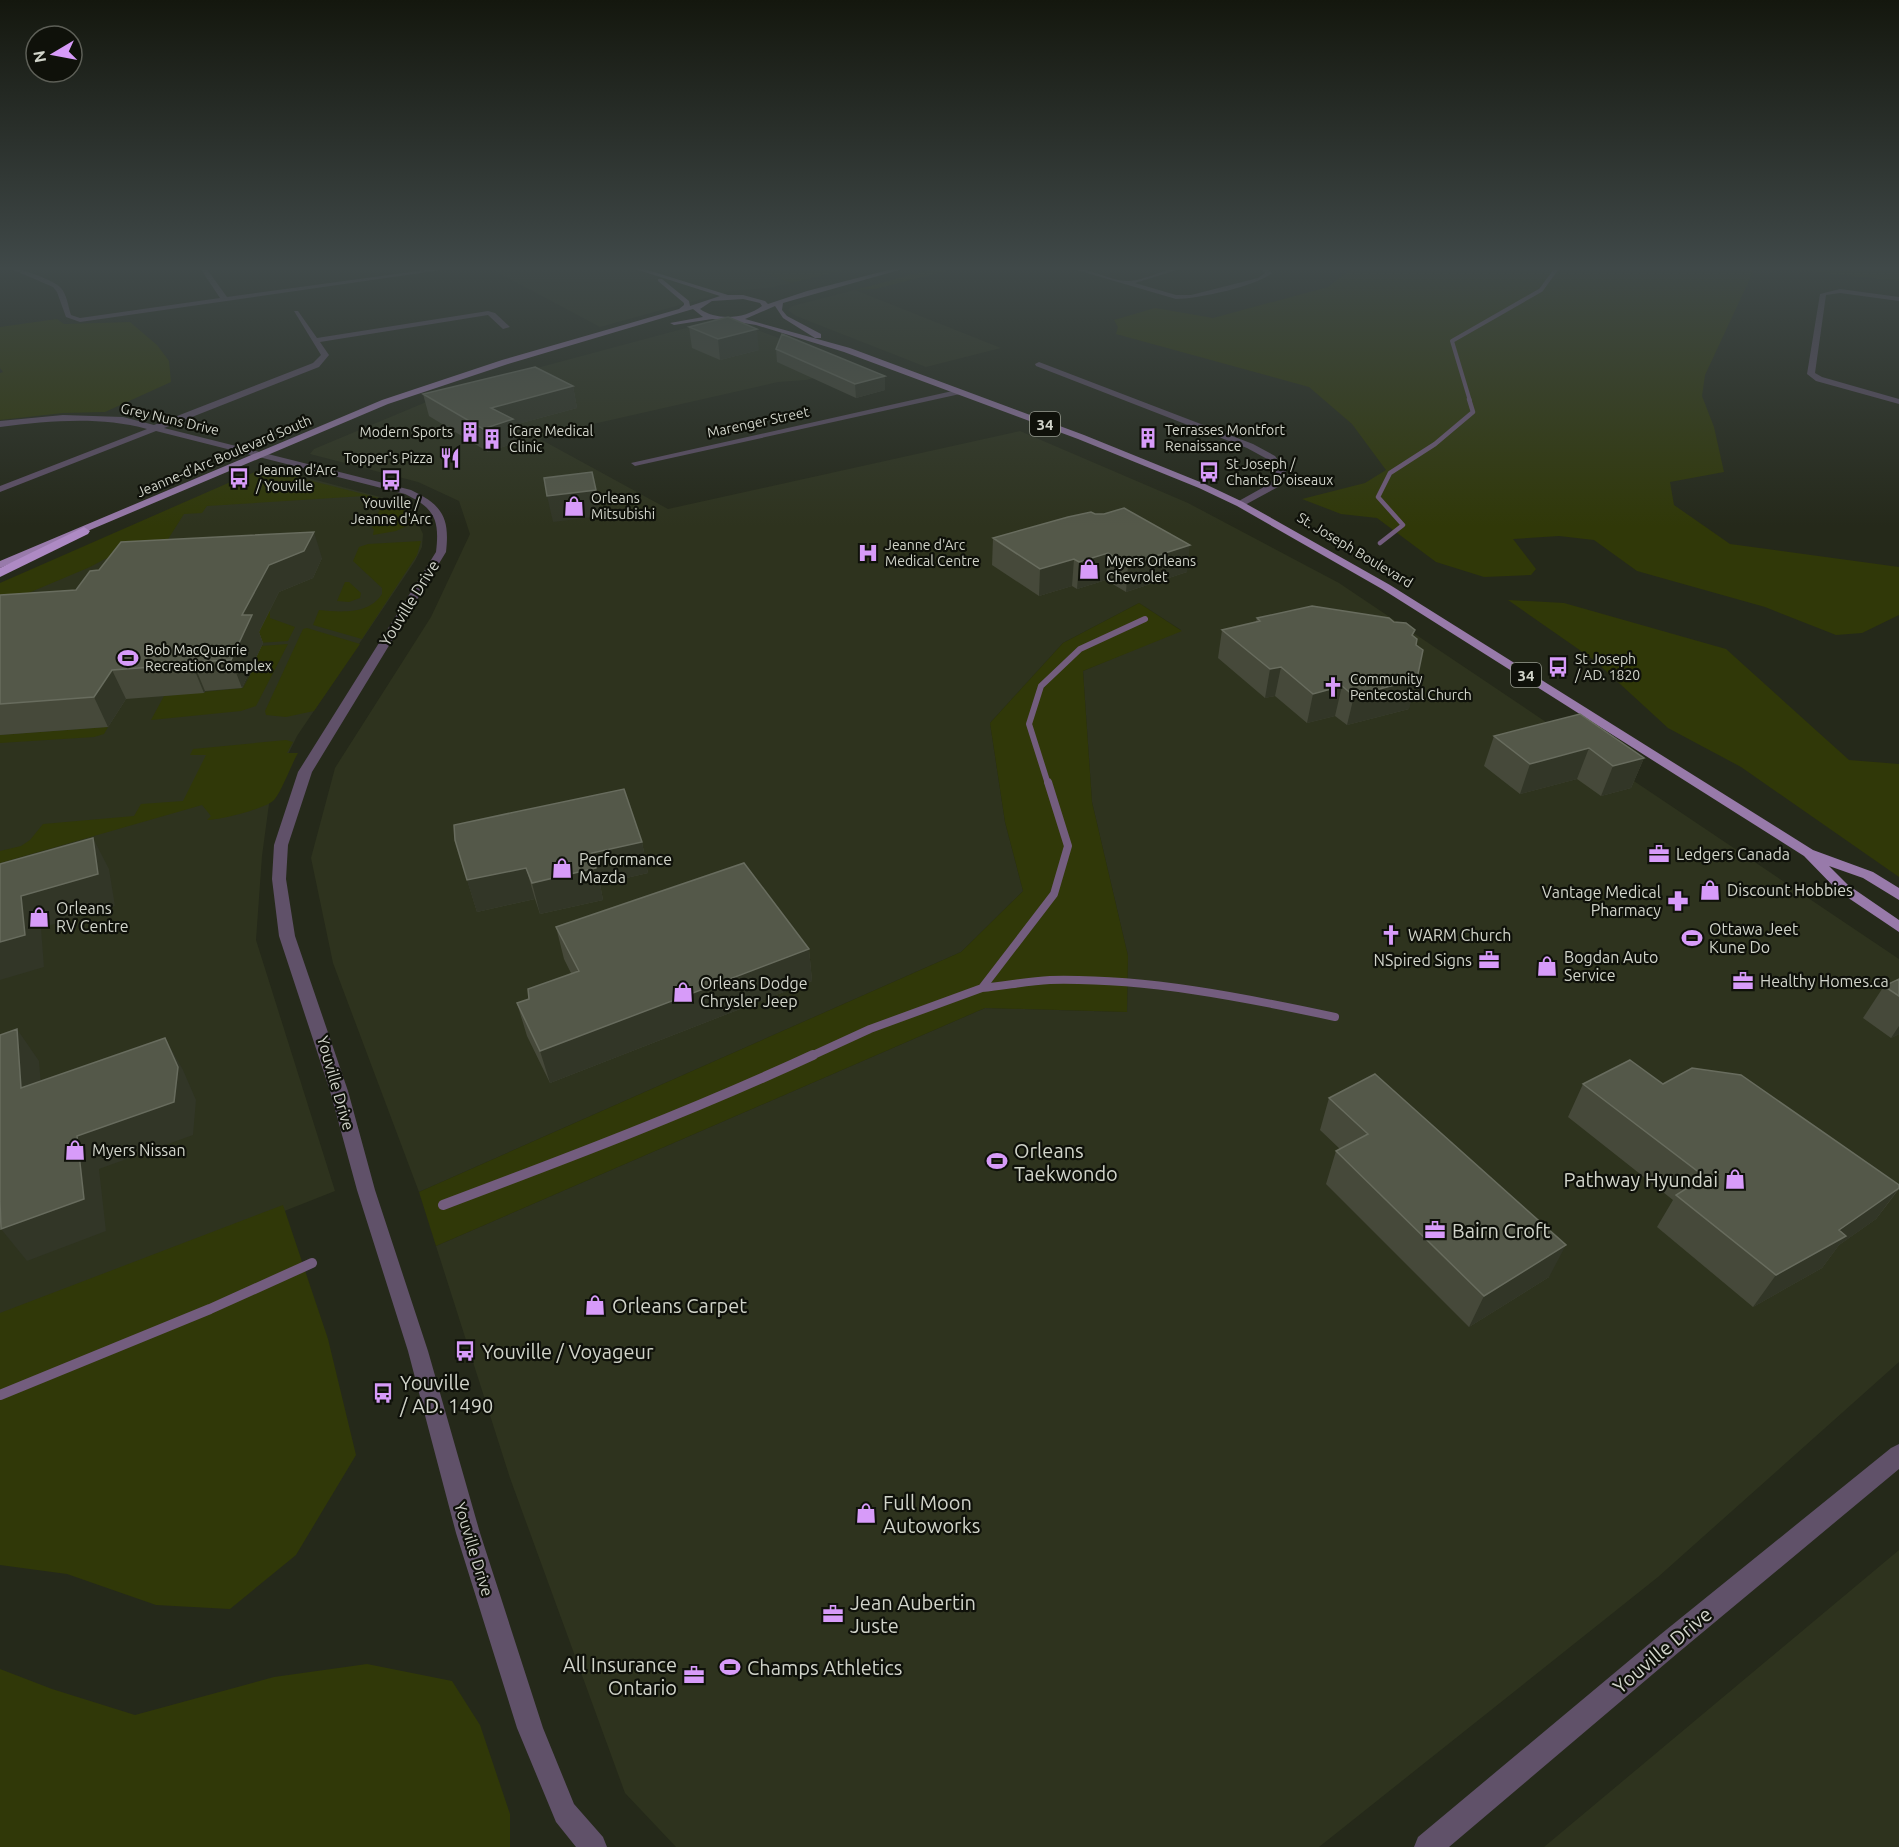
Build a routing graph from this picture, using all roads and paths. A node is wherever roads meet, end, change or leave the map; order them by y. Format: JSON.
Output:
{"nodes":[{"id":1,"x":325,"y":354,"type":"edge"},
{"id":2,"x":535,"y":354,"type":"edge"},
{"id":3,"x":562,"y":354,"type":"edge"},
{"id":4,"x":857,"y":354,"type":"edge"},
{"id":5,"x":1813,"y":354,"type":"edge"},
{"id":6,"x":1039,"y":364,"type":"dead end"},
{"id":7,"x":459,"y":376,"type":"junction"},
{"id":8,"x":957,"y":392,"type":"junction"},
{"id":9,"x":1899,"y":402,"type":"edge"},
{"id":10,"x":0,"y":424,"type":"edge"},
{"id":11,"x":157,"y":428,"type":"junction"},
{"id":12,"x":262,"y":454,"type":"junction"},
{"id":13,"x":635,"y":463,"type":"dead end"},
{"id":14,"x":0,"y":489,"type":"edge"},
{"id":15,"x":1240,"y":504,"type":"junction"},
{"id":16,"x":84,"y":531,"type":"junction"},
{"id":17,"x":0,"y":565,"type":"edge"},
{"id":18,"x":0,"y":573,"type":"edge"},
{"id":19,"x":1808,"y":853,"type":"junction"},
{"id":20,"x":1899,"y":895,"type":"edge"},
{"id":21,"x":1899,"y":927,"type":"edge"},
{"id":22,"x":1899,"y":1455,"type":"edge"},
{"id":23,"x":593,"y":1847,"type":"edge"},
{"id":24,"x":1428,"y":1847,"type":"edge"}],
"edges":[{"from":1,"to":11,"type":"street"},
{"from":2,"to":7,"type":"main road","name":"Jeanne-d'Arc Boulevard South"},
{"from":3,"to":7,"type":"main road","name":"Jeanne-d'Arc Boulevard South"},
{"from":4,"to":8,"type":"main road","name":"St. Joseph Boulevard","number":"34"},
{"from":5,"to":9,"type":"street"},
{"from":6,"to":15,"type":"street"},
{"from":7,"to":12,"type":"main road","name":"Jeanne-d'Arc Boulevard South"},
{"from":8,"to":13,"type":"street","name":"Marenger Street"},
{"from":8,"to":15,"type":"main road","name":"St. Joseph Boulevard","number":"34"},
{"from":10,"to":11,"type":"street","name":"Grey Nuns Drive"},
{"from":11,"to":12,"type":"street","name":"Grey Nuns Drive"},
{"from":11,"to":14,"type":"street"},
{"from":12,"to":16,"type":"main road","name":"Jeanne-d'Arc Boulevard South"},
{"from":12,"to":23,"type":"street","name":"Youville Drive"},
{"from":15,"to":19,"type":"main road","name":"St. Joseph Boulevard","number":"34"},
{"from":16,"to":17,"type":"main road","name":"Jeanne-d'Arc Boulevard South"},
{"from":16,"to":18,"type":"highway"},
{"from":19,"to":20,"type":"main road","name":"St. Joseph Boulevard","number":"34"},
{"from":19,"to":21,"type":"main road","name":"St. Joseph Boulevard","number":"34"},
{"from":22,"to":24,"type":"street","name":"Youville Drive"}]}
